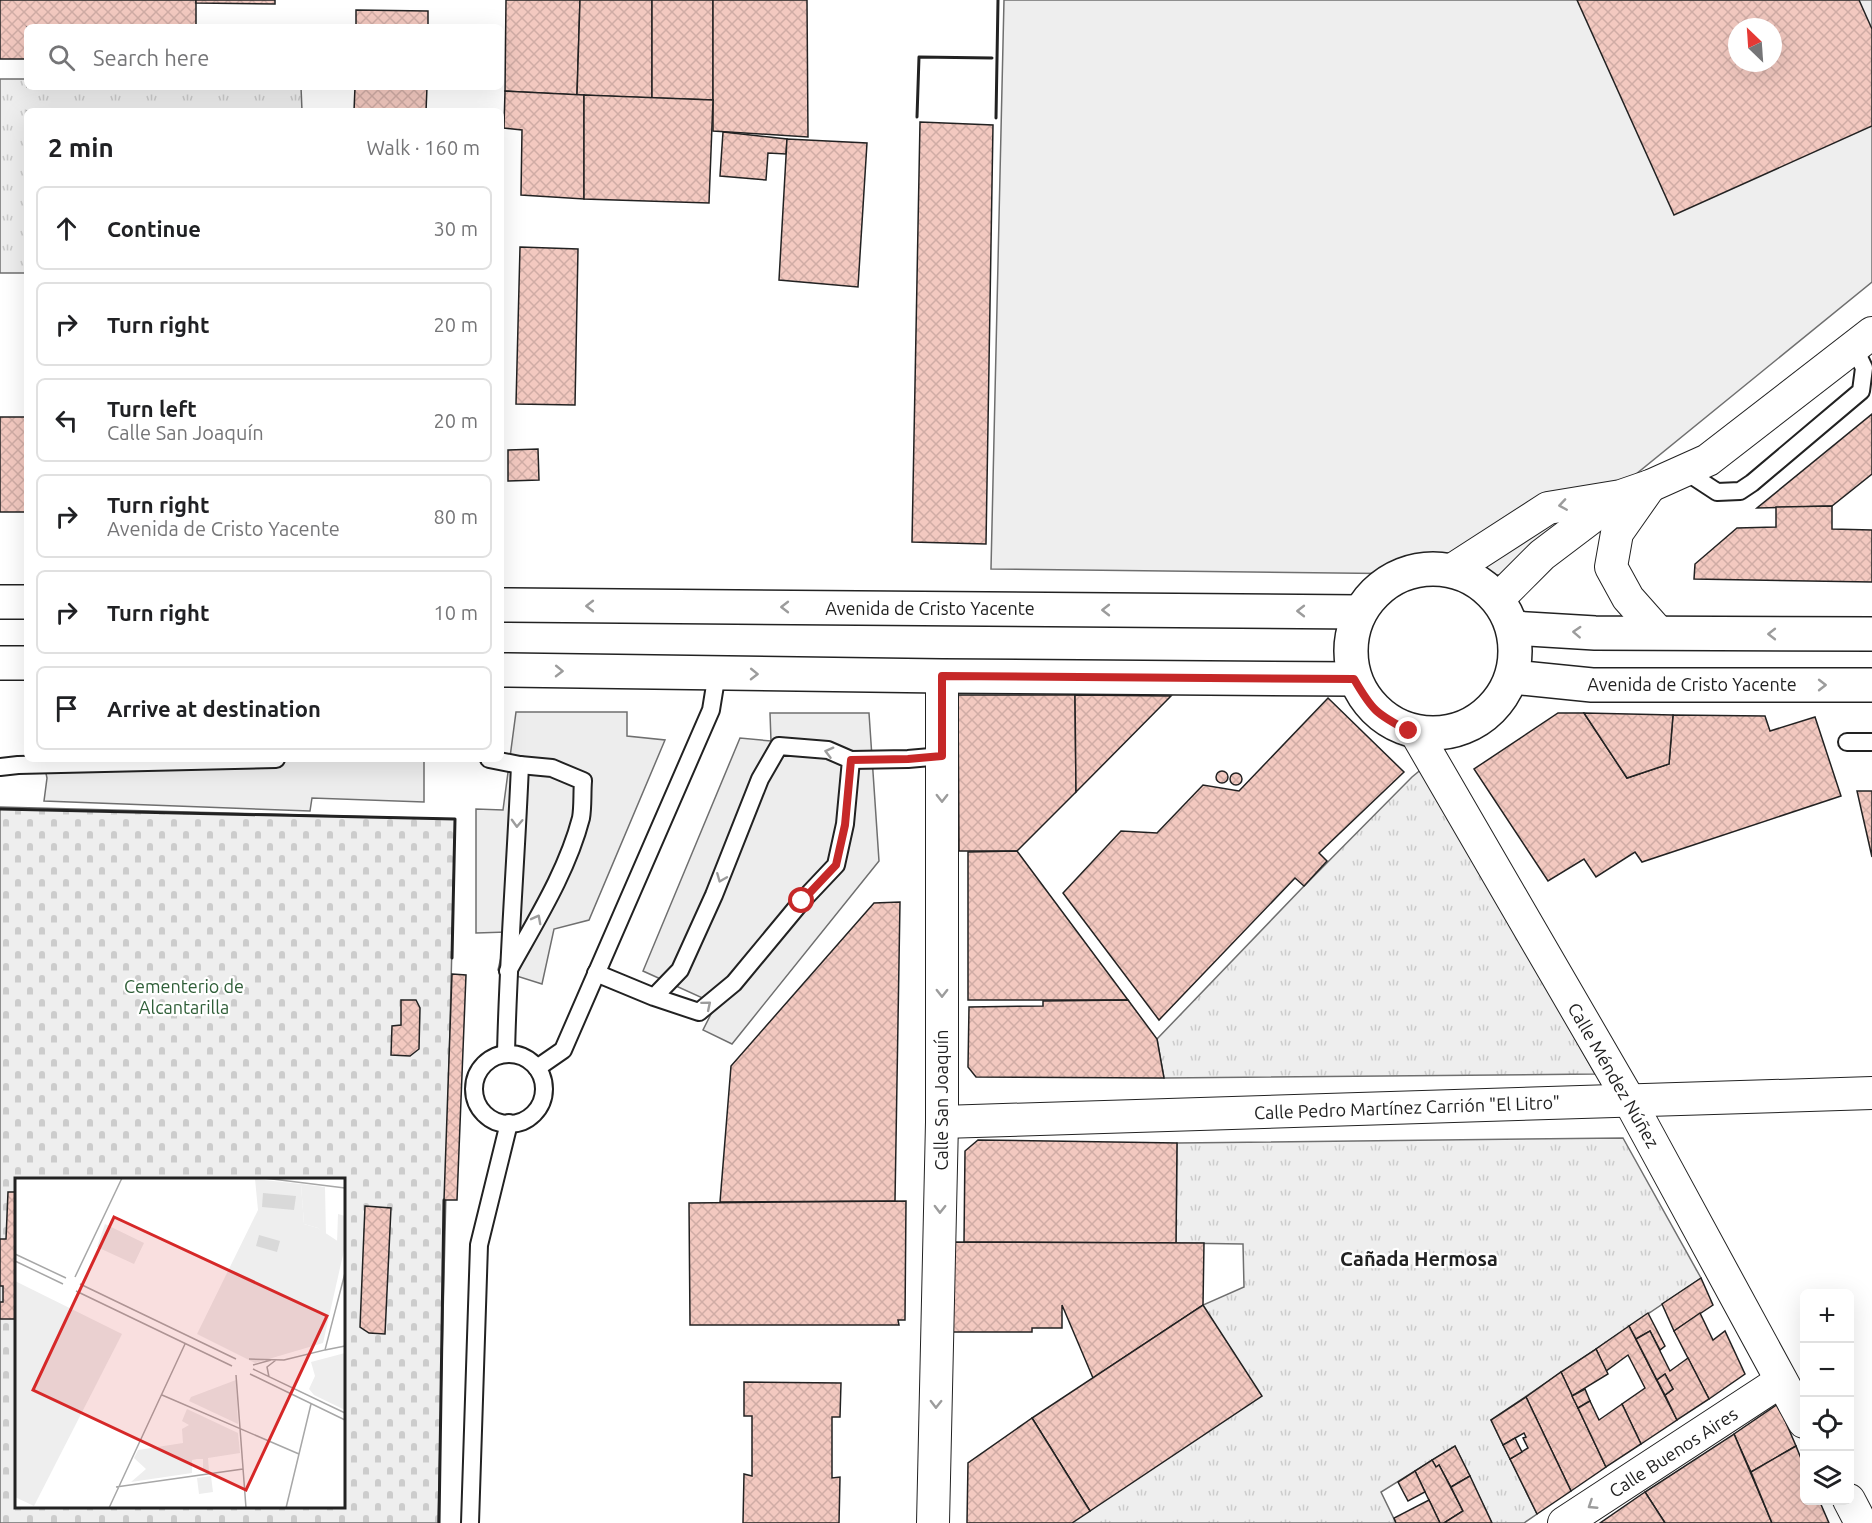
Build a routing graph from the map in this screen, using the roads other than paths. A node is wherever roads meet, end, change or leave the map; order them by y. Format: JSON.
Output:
{"nodes":[{"id":1,"x":1863,"y":340,"type":"edge"},
{"id":2,"x":1685,"y":471,"type":"junction"},
{"id":3,"x":1650,"y":486,"type":"junction"},
{"id":4,"x":1621,"y":496,"type":"junction"},
{"id":5,"x":1452,"y":570,"type":"junction"},
{"id":6,"x":1498,"y":599,"type":"junction"},
{"id":7,"x":0,"y":602,"type":"edge"},
{"id":8,"x":24,"y":602,"type":"edge"},
{"id":9,"x":504,"y":605,"type":"edge"},
{"id":10,"x":1360,"y":612,"type":"junction"},
{"id":11,"x":1513,"y":628,"type":"junction"},
{"id":12,"x":1659,"y":633,"type":"junction"},
{"id":13,"x":1872,"y":634,"type":"edge"},
{"id":14,"x":0,"y":663,"type":"edge"},
{"id":15,"x":24,"y":663,"type":"edge"},
{"id":16,"x":504,"y":670,"type":"edge"},
{"id":17,"x":717,"y":674,"type":"junction"},
{"id":18,"x":942,"y":676,"type":"junction"},
{"id":19,"x":1512,"y":677,"type":"junction"},
{"id":20,"x":1354,"y":679,"type":"junction"},
{"id":21,"x":1872,"y":685,"type":"edge"},
{"id":22,"x":1416,"y":733,"type":"junction"},
{"id":23,"x":1847,"y":742,"type":"dead end"},
{"id":24,"x":1872,"y":742,"type":"edge"},
{"id":25,"x":942,"y":756,"type":"junction"},
{"id":26,"x":851,"y":760,"type":"junction"},
{"id":27,"x":147,"y":762,"type":"edge"},
{"id":28,"x":504,"y":762,"type":"edge"},
{"id":29,"x":520,"y":765,"type":"junction"},
{"id":30,"x":0,"y":767,"type":"edge"},
{"id":31,"x":508,"y":971,"type":"junction"},
{"id":32,"x":596,"y":973,"type":"junction"},
{"id":33,"x":654,"y":997,"type":"junction"},
{"id":34,"x":506,"y":1054,"type":"junction"},
{"id":35,"x":537,"y":1068,"type":"junction"},
{"id":36,"x":1872,"y":1093,"type":"edge"},
{"id":37,"x":1629,"y":1100,"type":"junction"},
{"id":38,"x":942,"y":1122,"type":"junction"},
{"id":39,"x":509,"y":1123,"type":"junction"},
{"id":40,"x":1781,"y":1381,"type":"junction"},
{"id":41,"x":1800,"y":1415,"type":"edge"},
{"id":42,"x":1852,"y":1505,"type":"edge"},
{"id":43,"x":470,"y":1523,"type":"edge"},
{"id":44,"x":933,"y":1523,"type":"edge"},
{"id":45,"x":1564,"y":1523,"type":"edge"},
{"id":46,"x":1861,"y":1523,"type":"edge"}],
"edges":[{"from":1,"to":2,"type":"street"},
{"from":1,"to":2,"type":"lane"},
{"from":2,"to":3,"type":"street"},
{"from":3,"to":4,"type":"street"},
{"from":3,"to":12,"type":"street"},
{"from":4,"to":5,"type":"street","one_way":true},
{"from":4,"to":6,"type":"street"},
{"from":5,"to":6,"type":"main road"},
{"from":5,"to":10,"type":"main road"},
{"from":6,"to":11,"type":"main road"},
{"from":7,"to":8,"type":"main road"},
{"from":10,"to":9,"type":"main road","name":"Avenida de Cristo Yacente","one_way":true},
{"from":10,"to":20,"type":"main road"},
{"from":12,"to":11,"type":"main road","one_way":true},
{"from":11,"to":19,"type":"main road"},
{"from":13,"to":12,"type":"main road","one_way":true},
{"from":14,"to":15,"type":"main road"},
{"from":16,"to":17,"type":"main road","one_way":true},
{"from":17,"to":18,"type":"main road","one_way":true},
{"from":17,"to":32,"type":"lane"},
{"from":18,"to":20,"type":"main road"},
{"from":18,"to":25,"type":"street","name":"Calle San Joaquín"},
{"from":19,"to":21,"type":"main road","name":"Avenida de Cristo Yacente","one_way":true},
{"from":19,"to":22,"type":"main road"},
{"from":20,"to":22,"type":"main road"},
{"from":22,"to":37,"type":"street","name":"Calle Méndez Núñez"},
{"from":23,"to":24,"type":"lane"},
{"from":25,"to":26,"type":"lane"},
{"from":25,"to":38,"type":"street","name":"Calle San Joaquín","one_way":true},
{"from":33,"to":26,"type":"lane","one_way":true},
{"from":26,"to":33,"type":"lane","one_way":true},
{"from":27,"to":30,"type":"lane"},
{"from":28,"to":29,"type":"lane"},
{"from":29,"to":31,"type":"lane","one_way":true},
{"from":31,"to":29,"type":"lane","one_way":true},
{"from":31,"to":34,"type":"lane"},
{"from":32,"to":33,"type":"lane"},
{"from":32,"to":35,"type":"lane"},
{"from":34,"to":35,"type":"lane"},
{"from":34,"to":39,"type":"lane"},
{"from":35,"to":39,"type":"lane"},
{"from":36,"to":37,"type":"street","name":"Calle Pedro Martínez Carrión \"El Litro\""},
{"from":37,"to":38,"type":"street","name":"Calle Pedro Martínez Carrión \"El Litro\""},
{"from":37,"to":40,"type":"street","name":"Calle Méndez Núñez"},
{"from":38,"to":44,"type":"street","name":"Calle San Joaquín","one_way":true},
{"from":39,"to":43,"type":"lane"},
{"from":40,"to":41,"type":"street","name":"Calle Méndez Núñez"},
{"from":40,"to":45,"type":"street","name":"Calle Buenos Aires","one_way":true},
{"from":42,"to":46,"type":"street"}]}
